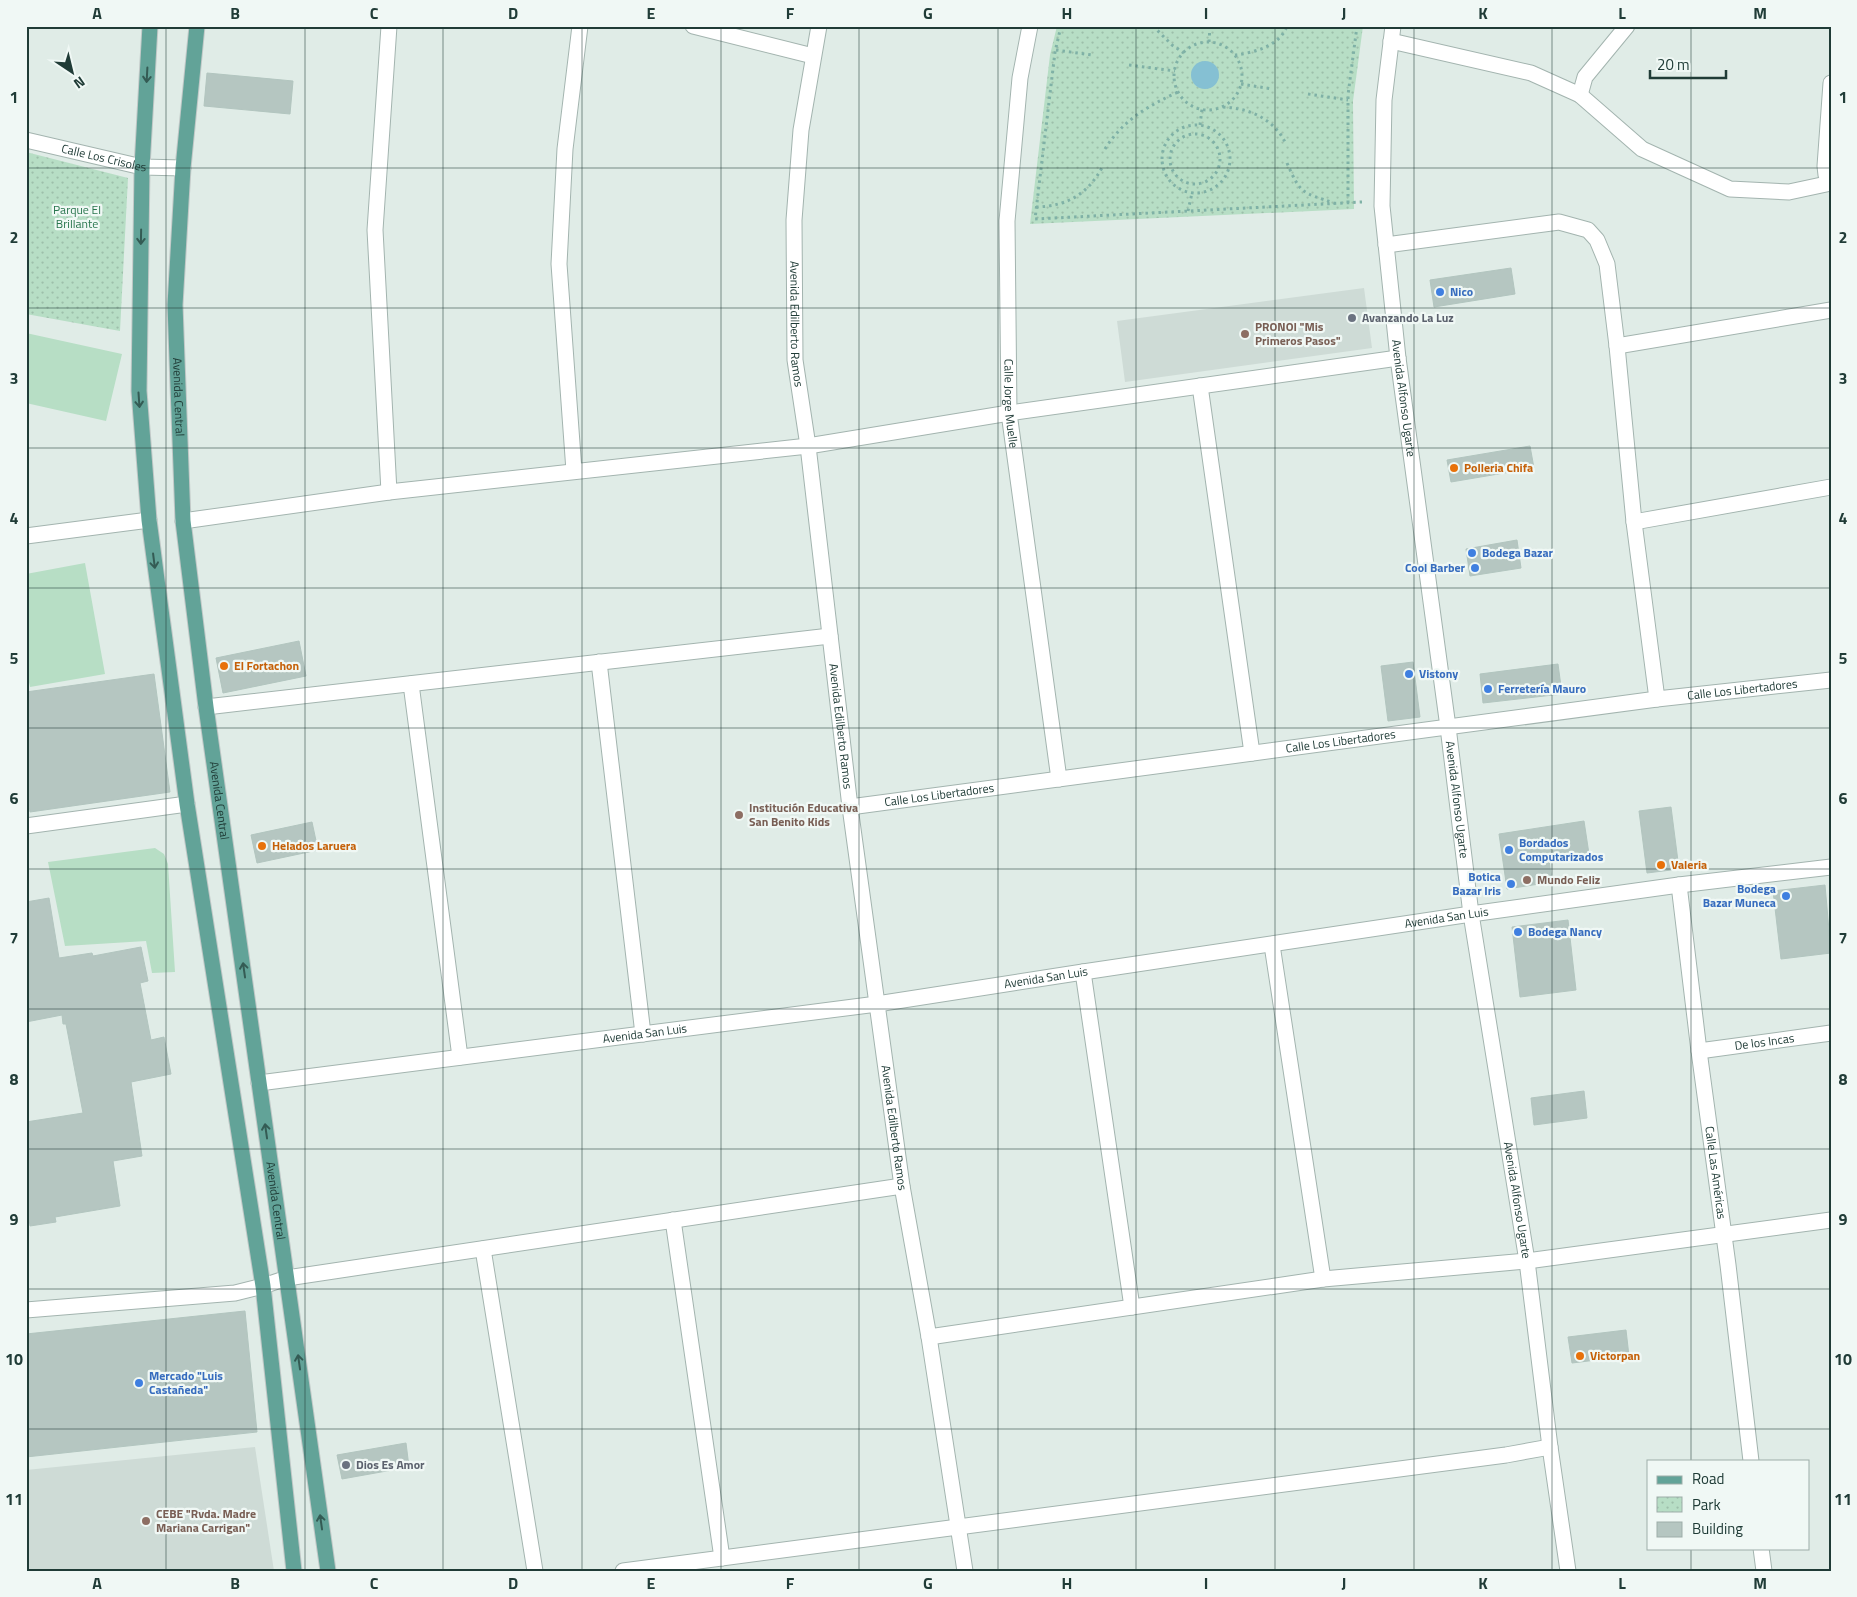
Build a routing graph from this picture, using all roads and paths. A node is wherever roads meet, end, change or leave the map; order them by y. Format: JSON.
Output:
{"nodes":[{"id":1,"x":150,"y":26,"type":"edge"},
{"id":2,"x":197,"y":26,"type":"edge"},
{"id":3,"x":389,"y":26,"type":"edge"},
{"id":4,"x":580,"y":26,"type":"edge"},
{"id":5,"x":693,"y":26,"type":"edge"},
{"id":6,"x":819,"y":26,"type":"edge"},
{"id":7,"x":1030,"y":26,"type":"edge"},
{"id":8,"x":1061,"y":26,"type":"edge"},
{"id":9,"x":1153,"y":26,"type":"edge"},
{"id":10,"x":1210,"y":26,"type":"edge"},
{"id":11,"x":1287,"y":26,"type":"edge"},
{"id":12,"x":1358,"y":26,"type":"edge"},
{"id":13,"x":1628,"y":26,"type":"edge"},
{"id":14,"x":1392,"y":34,"type":"edge"},
{"id":15,"x":1209,"y":42,"type":"junction"},
{"id":16,"x":1056,"y":50,"type":"junction"},
{"id":17,"x":1184,"y":53,"type":"junction"},
{"id":18,"x":1092,"y":55,"type":"dead end"},
{"id":19,"x":1234,"y":55,"type":"junction"},
{"id":20,"x":813,"y":56,"type":"junction"},
{"id":21,"x":1129,"y":65,"type":"dead end"},
{"id":22,"x":1175,"y":71,"type":"junction"},
{"id":23,"x":1831,"y":83,"type":"edge"},
{"id":24,"x":1241,"y":84,"type":"junction"},
{"id":25,"x":1272,"y":89,"type":"dead end"},
{"id":26,"x":1178,"y":92,"type":"junction"},
{"id":27,"x":1308,"y":94,"type":"dead end"},
{"id":28,"x":1580,"y":95,"type":"junction"},
{"id":29,"x":1348,"y":100,"type":"junction"},
{"id":30,"x":1222,"y":107,"type":"junction"},
{"id":31,"x":1202,"y":109,"type":"junction"},
{"id":32,"x":1200,"y":126,"type":"junction"},
{"id":33,"x":26,"y":140,"type":"edge"},
{"id":34,"x":1286,"y":143,"type":"dead end"},
{"id":35,"x":1105,"y":149,"type":"dead end"},
{"id":36,"x":1171,"y":153,"type":"joint"},
{"id":37,"x":1287,"y":163,"type":"dead end"},
{"id":38,"x":1103,"y":166,"type":"dead end"},
{"id":39,"x":142,"y":167,"type":"junction"},
{"id":40,"x":183,"y":168,"type":"junction"},
{"id":41,"x":1831,"y":182,"type":"edge"},
{"id":42,"x":1192,"y":193,"type":"junction"},
{"id":43,"x":1337,"y":204,"type":"junction"},
{"id":44,"x":1036,"y":207,"type":"junction"},
{"id":45,"x":1188,"y":211,"type":"junction"},
{"id":46,"x":1386,"y":244,"type":"junction"},
{"id":47,"x":1831,"y":310,"type":"edge"},
{"id":48,"x":1617,"y":346,"type":"junction"},
{"id":49,"x":1398,"y":358,"type":"junction"},
{"id":50,"x":1200,"y":386,"type":"junction"},
{"id":51,"x":1009,"y":413,"type":"junction"},
{"id":52,"x":808,"y":446,"type":"junction"},
{"id":53,"x":574,"y":471,"type":"junction"},
{"id":54,"x":1831,"y":487,"type":"edge"},
{"id":55,"x":389,"y":492,"type":"junction"},
{"id":56,"x":149,"y":520,"type":"junction"},
{"id":57,"x":183,"y":520,"type":"junction"},
{"id":58,"x":1634,"y":522,"type":"junction"},
{"id":59,"x":26,"y":536,"type":"edge"},
{"id":60,"x":830,"y":636,"type":"junction"},
{"id":61,"x":600,"y":662,"type":"junction"},
{"id":62,"x":1831,"y":680,"type":"edge"},
{"id":63,"x":411,"y":684,"type":"junction"},
{"id":64,"x":1657,"y":699,"type":"junction"},
{"id":65,"x":206,"y":707,"type":"junction"},
{"id":66,"x":1448,"y":727,"type":"junction"},
{"id":67,"x":1252,"y":753,"type":"junction"},
{"id":68,"x":1059,"y":779,"type":"junction"},
{"id":69,"x":188,"y":804,"type":"junction"},
{"id":70,"x":850,"y":807,"type":"junction"},
{"id":71,"x":26,"y":826,"type":"edge"},
{"id":72,"x":1831,"y":867,"type":"edge"},
{"id":73,"x":1679,"y":885,"type":"junction"},
{"id":74,"x":1471,"y":914,"type":"junction"},
{"id":75,"x":1272,"y":945,"type":"junction"},
{"id":76,"x":1084,"y":972,"type":"junction"},
{"id":77,"x":878,"y":1004,"type":"junction"},
{"id":78,"x":643,"y":1034,"type":"junction"},
{"id":79,"x":1831,"y":1034,"type":"edge"},
{"id":80,"x":1699,"y":1051,"type":"junction"},
{"id":81,"x":460,"y":1057,"type":"junction"},
{"id":82,"x":259,"y":1083,"type":"junction"},
{"id":83,"x":902,"y":1186,"type":"junction"},
{"id":84,"x":673,"y":1220,"type":"junction"},
{"id":85,"x":1831,"y":1220,"type":"edge"},
{"id":86,"x":1724,"y":1234,"type":"junction"},
{"id":87,"x":483,"y":1249,"type":"junction"},
{"id":88,"x":1526,"y":1261,"type":"junction"},
{"id":89,"x":287,"y":1278,"type":"junction"},
{"id":90,"x":1323,"y":1278,"type":"junction"},
{"id":91,"x":263,"y":1286,"type":"junction"},
{"id":92,"x":1132,"y":1307,"type":"junction"},
{"id":93,"x":26,"y":1310,"type":"edge"},
{"id":94,"x":929,"y":1337,"type":"junction"},
{"id":95,"x":1550,"y":1447,"type":"junction"},
{"id":96,"x":1751,"y":1460,"type":"edge"},
{"id":97,"x":958,"y":1527,"type":"junction"},
{"id":98,"x":1761,"y":1550,"type":"edge"},
{"id":99,"x":722,"y":1558,"type":"junction"},
{"id":100,"x":294,"y":1571,"type":"edge"},
{"id":101,"x":328,"y":1571,"type":"edge"},
{"id":102,"x":535,"y":1571,"type":"edge"},
{"id":103,"x":623,"y":1571,"type":"edge"},
{"id":104,"x":965,"y":1571,"type":"edge"},
{"id":105,"x":1568,"y":1571,"type":"edge"},
{"id":106,"x":1764,"y":1571,"type":"edge"}],
"edges":[{"from":1,"to":39,"type":"main road","name":"Avenida Central","one_way":true},
{"from":2,"to":40,"type":"main road","name":"Avenida Central"},
{"from":3,"to":55,"type":"street"},
{"from":4,"to":53,"type":"street"},
{"from":5,"to":20,"type":"street"},
{"from":6,"to":20,"type":"street","name":"Avenida Edilberto Ramos"},
{"from":7,"to":51,"type":"street","name":"Calle Jorge Muelle"},
{"from":8,"to":16,"type":"path"},
{"from":9,"to":17,"type":"path"},
{"from":10,"to":15,"type":"path"},
{"from":11,"to":19,"type":"path"},
{"from":12,"to":29,"type":"path"},
{"from":13,"to":28,"type":"street"},
{"from":14,"to":28,"type":"street"},
{"from":14,"to":46,"type":"street","name":"Avenida Alfonso Ugarte"},
{"from":15,"to":17,"type":"path"},
{"from":15,"to":19,"type":"path"},
{"from":16,"to":18,"type":"path"},
{"from":16,"to":44,"type":"path"},
{"from":17,"to":22,"type":"path"},
{"from":19,"to":24,"type":"path"},
{"from":20,"to":52,"type":"street","name":"Avenida Edilberto Ramos"},
{"from":21,"to":22,"type":"path"},
{"from":22,"to":26,"type":"path"},
{"from":23,"to":41,"type":"street"},
{"from":24,"to":25,"type":"path"},
{"from":24,"to":30,"type":"path"},
{"from":26,"to":31,"type":"path"},
{"from":26,"to":35,"type":"path"},
{"from":27,"to":29,"type":"path"},
{"from":28,"to":41,"type":"street"},
{"from":29,"to":43,"type":"path"},
{"from":30,"to":31,"type":"path"},
{"from":30,"to":34,"type":"path"},
{"from":31,"to":32,"type":"path"},
{"from":32,"to":42,"type":"path"},
{"from":32,"to":42,"type":"path"},
{"from":33,"to":39,"type":"street","name":"Calle Los Crisoles"},
{"from":36,"to":36,"type":"path"},
{"from":37,"to":43,"type":"path"},
{"from":38,"to":44,"type":"path"},
{"from":39,"to":40,"type":"street","name":"Calle Los Crisoles"},
{"from":39,"to":56,"type":"main road","name":"Avenida Central","one_way":true},
{"from":40,"to":57,"type":"main road","name":"Avenida Central"},
{"from":42,"to":45,"type":"path"},
{"from":43,"to":45,"type":"path"},
{"from":44,"to":45,"type":"path"},
{"from":46,"to":48,"type":"street"},
{"from":46,"to":49,"type":"street","name":"Avenida Alfonso Ugarte"},
{"from":47,"to":48,"type":"street"},
{"from":48,"to":58,"type":"street"},
{"from":49,"to":50,"type":"street"},
{"from":49,"to":66,"type":"street","name":"Avenida Alfonso Ugarte"},
{"from":50,"to":51,"type":"street"},
{"from":50,"to":67,"type":"street"},
{"from":51,"to":52,"type":"street"},
{"from":51,"to":68,"type":"street","name":"Calle Jorge Muelle"},
{"from":52,"to":53,"type":"street"},
{"from":52,"to":60,"type":"street","name":"Avenida Edilberto Ramos"},
{"from":53,"to":55,"type":"street"},
{"from":54,"to":58,"type":"street"},
{"from":55,"to":57,"type":"street"},
{"from":56,"to":59,"type":"street"},
{"from":56,"to":69,"type":"main road","name":"Avenida Central","one_way":true},
{"from":57,"to":65,"type":"main road","name":"Avenida Central"},
{"from":58,"to":64,"type":"street"},
{"from":60,"to":61,"type":"street"},
{"from":60,"to":70,"type":"street","name":"Avenida Edilberto Ramos"},
{"from":61,"to":63,"type":"street"},
{"from":61,"to":78,"type":"street"},
{"from":62,"to":64,"type":"street","name":"Calle Los Libertadores"},
{"from":63,"to":65,"type":"street"},
{"from":63,"to":81,"type":"street"},
{"from":64,"to":66,"type":"street","name":"Calle Los Libertadores"},
{"from":82,"to":65,"type":"main road","name":"Avenida Central","one_way":true},
{"from":66,"to":67,"type":"street","name":"Calle Los Libertadores"},
{"from":66,"to":74,"type":"street","name":"Avenida Alfonso Ugarte"},
{"from":67,"to":68,"type":"street","name":"Calle Los Libertadores"},
{"from":68,"to":70,"type":"street","name":"Calle Los Libertadores"},
{"from":69,"to":71,"type":"street"},
{"from":69,"to":91,"type":"main road","name":"Avenida Central"},
{"from":70,"to":77,"type":"street","name":"Avenida Edilberto Ramos"},
{"from":72,"to":73,"type":"street","name":"Avenida San Luis"},
{"from":73,"to":74,"type":"street","name":"Avenida San Luis"},
{"from":73,"to":80,"type":"street","name":"Calle Las Américas"},
{"from":74,"to":75,"type":"street","name":"Avenida San Luis"},
{"from":74,"to":88,"type":"street","name":"Avenida Alfonso Ugarte"},
{"from":75,"to":76,"type":"street","name":"Avenida San Luis"},
{"from":75,"to":90,"type":"street"},
{"from":76,"to":77,"type":"street","name":"Avenida San Luis"},
{"from":76,"to":92,"type":"street"},
{"from":77,"to":78,"type":"street","name":"Avenida San Luis"},
{"from":77,"to":83,"type":"street","name":"Avenida Edilberto Ramos"},
{"from":78,"to":81,"type":"street","name":"Avenida San Luis"},
{"from":79,"to":80,"type":"street","name":"De los Incas"},
{"from":80,"to":86,"type":"street","name":"Calle Las Américas"},
{"from":81,"to":82,"type":"street","name":"Avenida San Luis"},
{"from":89,"to":82,"type":"main road","name":"Avenida Central","one_way":true},
{"from":83,"to":84,"type":"street"},
{"from":83,"to":94,"type":"street","name":"Avenida Edilberto Ramos"},
{"from":84,"to":87,"type":"street"},
{"from":84,"to":99,"type":"street"},
{"from":85,"to":86,"type":"street"},
{"from":86,"to":88,"type":"street"},
{"from":86,"to":96,"type":"street","name":"Calle Las Américas"},
{"from":87,"to":89,"type":"street"},
{"from":87,"to":102,"type":"street"},
{"from":88,"to":90,"type":"street"},
{"from":88,"to":95,"type":"street","name":"Avenida Alfonso Ugarte"},
{"from":89,"to":91,"type":"street"},
{"from":101,"to":89,"type":"main road","name":"Avenida Central","one_way":true},
{"from":90,"to":92,"type":"street"},
{"from":91,"to":93,"type":"street"},
{"from":91,"to":100,"type":"main road","name":"Avenida Central"},
{"from":92,"to":94,"type":"street"},
{"from":94,"to":97,"type":"street","name":"Avenida Edilberto Ramos"},
{"from":95,"to":97,"type":"street"},
{"from":95,"to":105,"type":"street","name":"Avenida Alfonso Ugarte"},
{"from":97,"to":99,"type":"street"},
{"from":97,"to":104,"type":"street","name":"Avenida Edilberto Ramos"},
{"from":98,"to":106,"type":"street"},
{"from":99,"to":103,"type":"street"}]}
